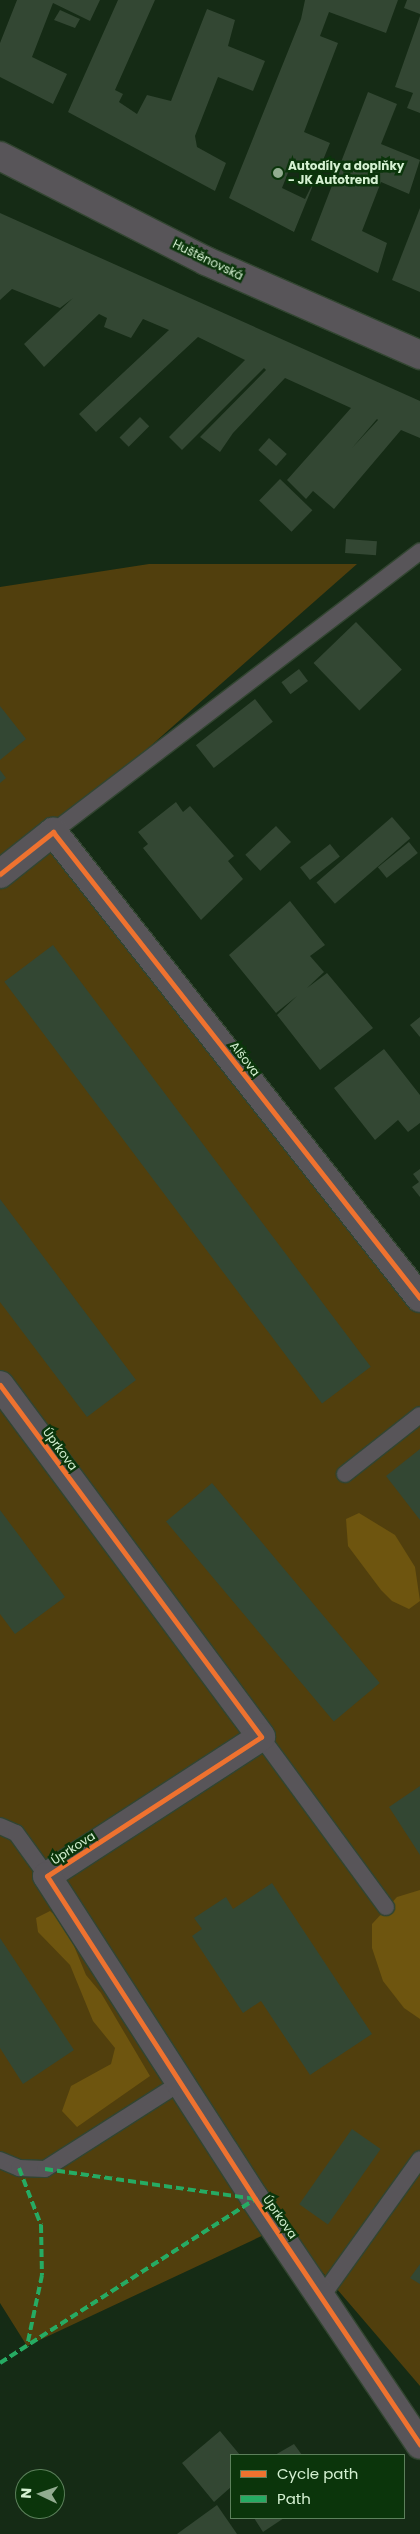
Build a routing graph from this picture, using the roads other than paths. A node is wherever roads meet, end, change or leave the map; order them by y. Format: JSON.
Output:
{"nodes":[{"id":1,"x":0,"y":156,"type":"edge"},
{"id":2,"x":420,"y":355,"type":"edge"},
{"id":3,"x":420,"y":550,"type":"edge"},
{"id":4,"x":53,"y":832,"type":"junction"},
{"id":5,"x":0,"y":874,"type":"edge"},
{"id":6,"x":420,"y":1298,"type":"edge"},
{"id":7,"x":0,"y":1385,"type":"edge"},
{"id":8,"x":420,"y":1415,"type":"edge"},
{"id":9,"x":345,"y":1474,"type":"dead end"},
{"id":10,"x":261,"y":1737,"type":"junction"},
{"id":11,"x":0,"y":1826,"type":"edge"},
{"id":12,"x":47,"y":1876,"type":"junction"},
{"id":13,"x":386,"y":1907,"type":"dead end"},
{"id":14,"x":180,"y":2083,"type":"junction"},
{"id":15,"x":420,"y":2159,"type":"edge"},
{"id":16,"x":0,"y":2160,"type":"edge"},
{"id":17,"x":322,"y":2296,"type":"junction"},
{"id":18,"x":420,"y":2445,"type":"edge"}],
"edges":[{"from":1,"to":2,"type":"street","name":"Huštěnovská"},
{"from":3,"to":4,"type":"lane"},
{"from":4,"to":5,"type":"street"},
{"from":4,"to":6,"type":"street","name":"Alšova"},
{"from":7,"to":10,"type":"street","name":"Úprkova"},
{"from":8,"to":9,"type":"lane"},
{"from":10,"to":12,"type":"street","name":"Úprkova"},
{"from":10,"to":13,"type":"lane"},
{"from":11,"to":12,"type":"lane"},
{"from":12,"to":14,"type":"street","name":"Úprkova"},
{"from":14,"to":16,"type":"lane"},
{"from":14,"to":17,"type":"street","name":"Úprkova"},
{"from":15,"to":17,"type":"lane"},
{"from":17,"to":18,"type":"street","name":"Úprkova"}]}
